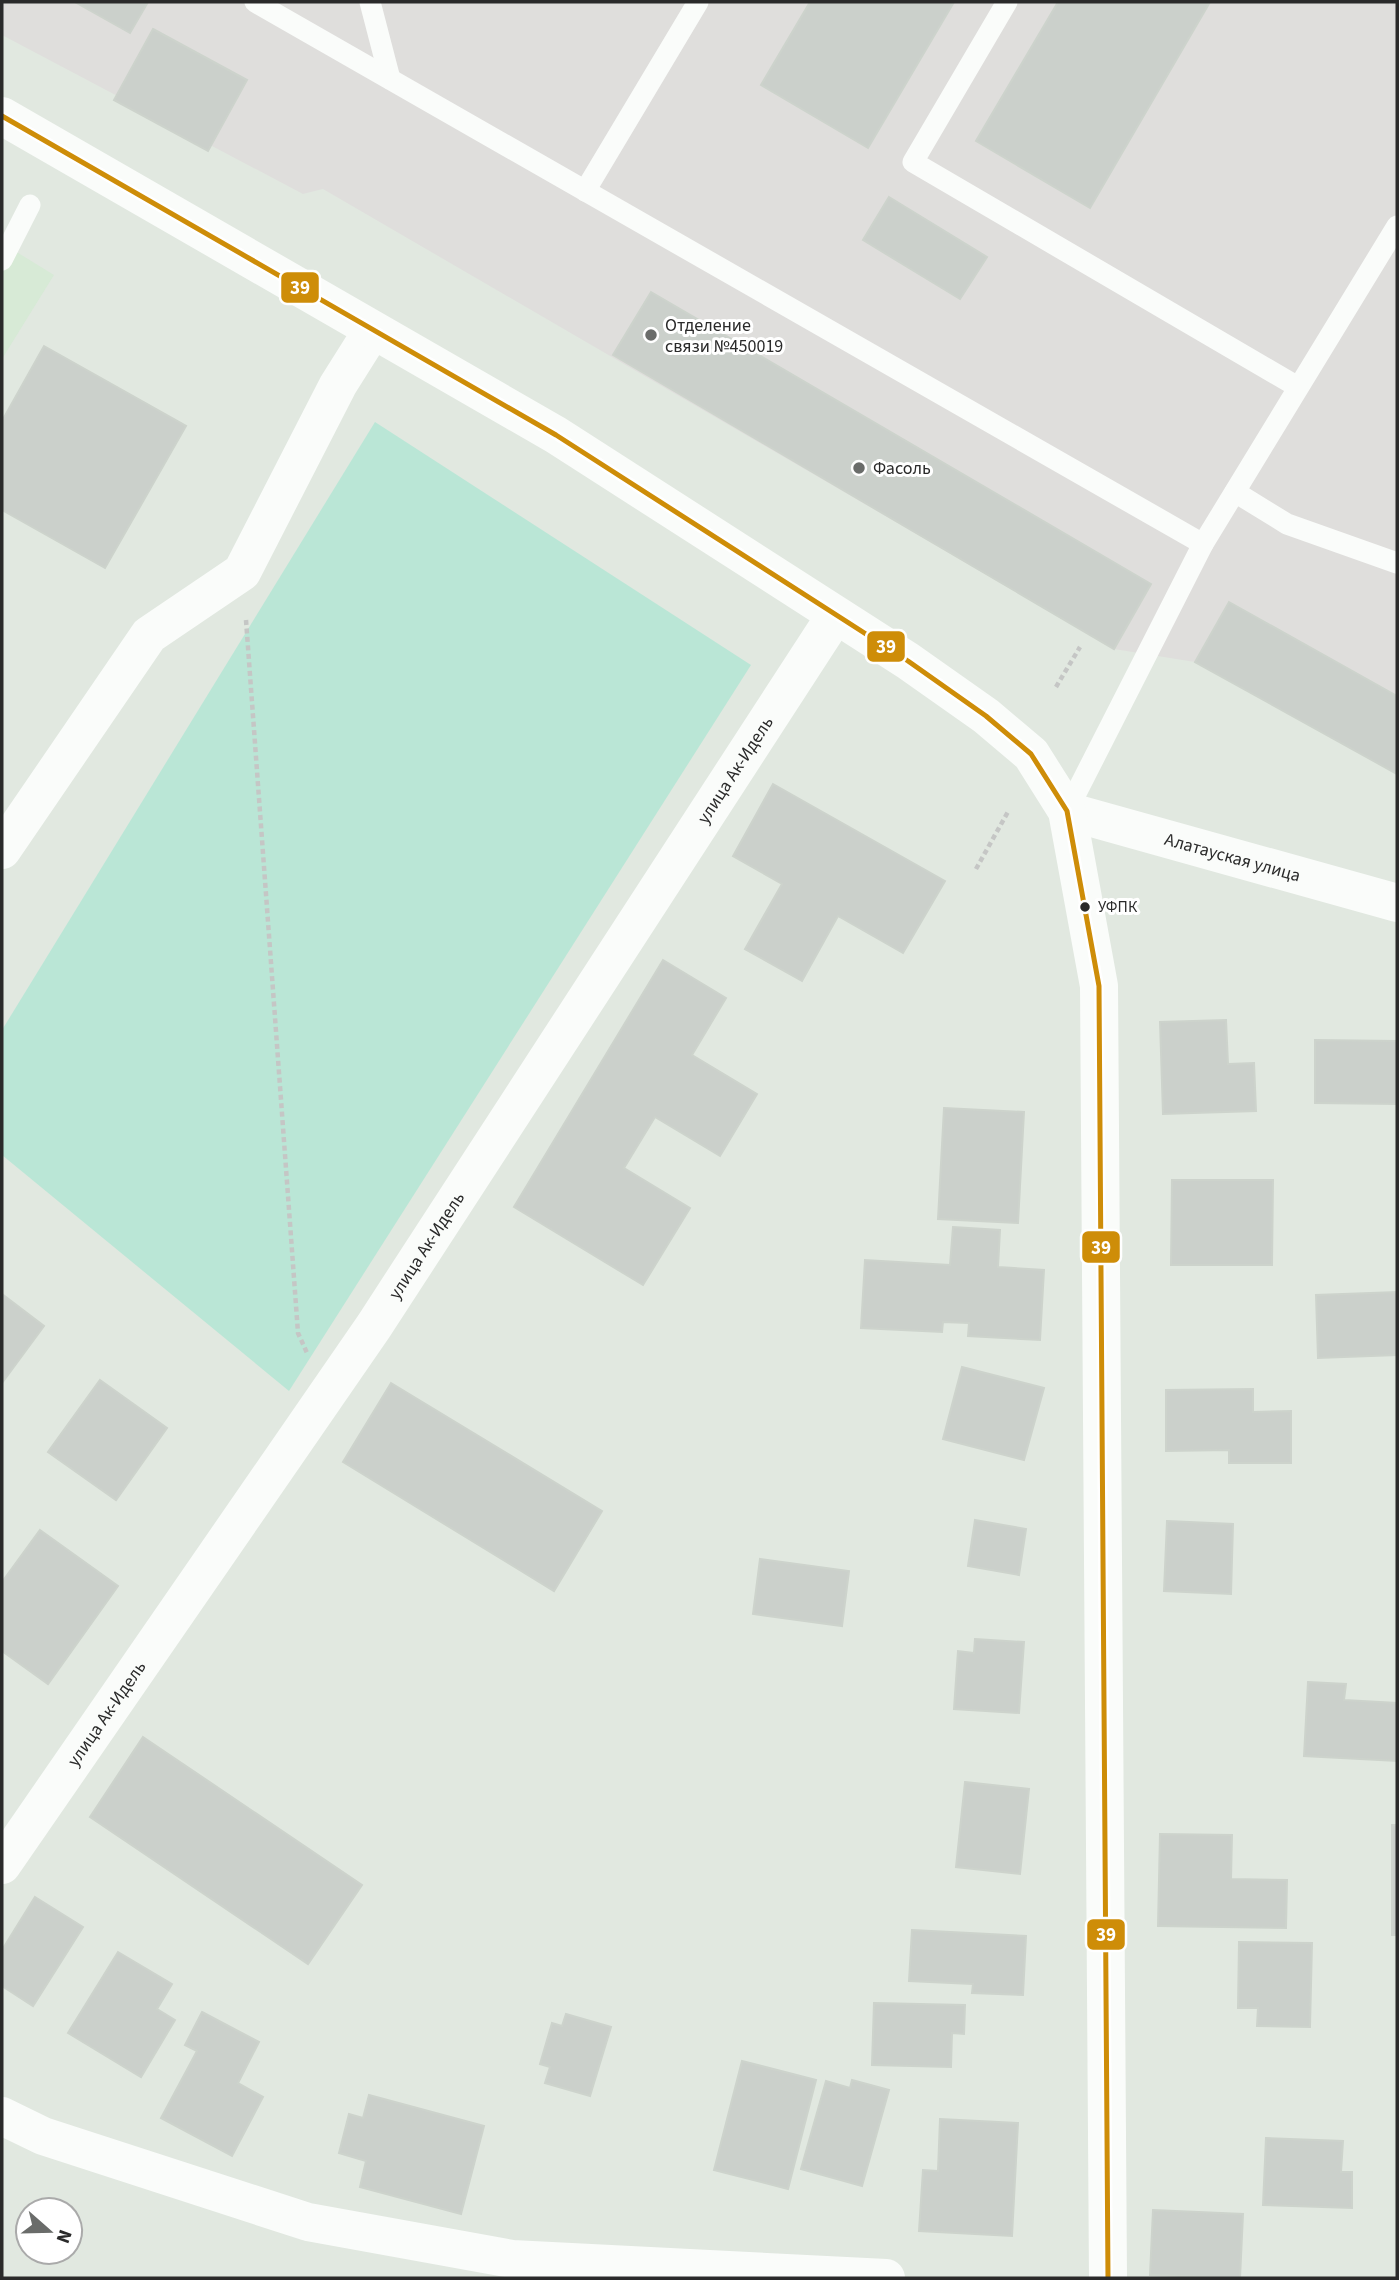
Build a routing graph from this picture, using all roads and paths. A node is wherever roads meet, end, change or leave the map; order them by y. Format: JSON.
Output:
{"nodes":[{"id":1,"x":255,"y":2,"type":"edge"},
{"id":2,"x":370,"y":2,"type":"edge"},
{"id":3,"x":698,"y":2,"type":"edge"},
{"id":4,"x":1007,"y":2,"type":"edge"},
{"id":5,"x":390,"y":79,"type":"junction"},
{"id":6,"x":2,"y":116,"type":"edge"},
{"id":7,"x":585,"y":191,"type":"junction"},
{"id":8,"x":30,"y":205,"type":"dead end"},
{"id":9,"x":1397,"y":226,"type":"edge"},
{"id":10,"x":2,"y":260,"type":"edge"},
{"id":11,"x":372,"y":331,"type":"junction"},
{"id":12,"x":1298,"y":387,"type":"junction"},
{"id":13,"x":1235,"y":492,"type":"junction"},
{"id":14,"x":1203,"y":544,"type":"junction"},
{"id":15,"x":1397,"y":563,"type":"edge"},
{"id":16,"x":242,"y":572,"type":"junction"},
{"id":17,"x":835,"y":616,"type":"junction"},
{"id":18,"x":1080,"y":647,"type":"dead end"},
{"id":19,"x":1056,"y":687,"type":"dead end"},
{"id":20,"x":1009,"y":810,"type":"dead end"},
{"id":21,"x":1067,"y":811,"type":"junction"},
{"id":22,"x":2,"y":850,"type":"edge"},
{"id":23,"x":976,"y":869,"type":"dead end"},
{"id":24,"x":1397,"y":902,"type":"edge"},
{"id":25,"x":326,"y":1395,"type":"junction"},
{"id":26,"x":5,"y":1854,"type":"edge"},
{"id":27,"x":2,"y":2116,"type":"edge"},
{"id":28,"x":512,"y":2269,"type":"edge"},
{"id":29,"x":886,"y":2278,"type":"edge"},
{"id":30,"x":1108,"y":2278,"type":"edge"}],
"edges":[{"from":1,"to":5,"type":"lane"},
{"from":2,"to":5,"type":"lane"},
{"from":3,"to":7,"type":"lane"},
{"from":4,"to":12,"type":"lane"},
{"from":5,"to":7,"type":"lane"},
{"from":6,"to":11,"type":"street"},
{"from":7,"to":14,"type":"lane"},
{"from":8,"to":10,"type":"lane"},
{"from":9,"to":12,"type":"lane"},
{"from":11,"to":16,"type":"street"},
{"from":11,"to":17,"type":"street"},
{"from":12,"to":13,"type":"lane"},
{"from":13,"to":14,"type":"lane"},
{"from":13,"to":15,"type":"lane"},
{"from":14,"to":21,"type":"lane"},
{"from":16,"to":22,"type":"street"},
{"from":16,"to":25,"type":"path"},
{"from":17,"to":21,"type":"street"},
{"from":17,"to":25,"type":"street","name":"улица Ак-Идель"},
{"from":18,"to":19,"type":"path"},
{"from":20,"to":23,"type":"path"},
{"from":21,"to":24,"type":"street","name":"Алатауская улица"},
{"from":21,"to":30,"type":"street"},
{"from":25,"to":26,"type":"street","name":"улица Ак-Идель"},
{"from":27,"to":28,"type":"street"},
{"from":28,"to":29,"type":"street"}]}
